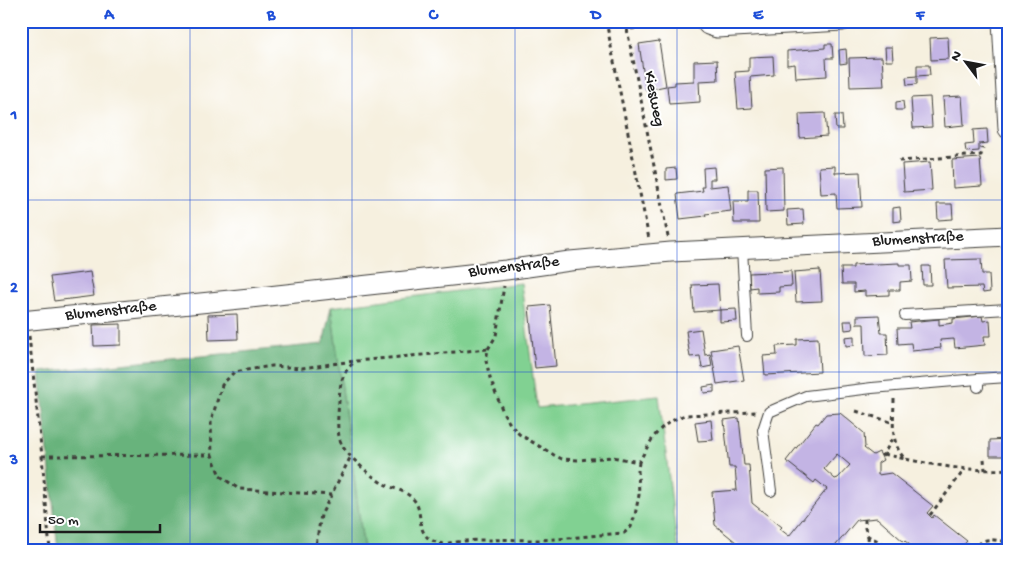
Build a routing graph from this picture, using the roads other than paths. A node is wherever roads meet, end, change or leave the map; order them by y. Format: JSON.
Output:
{"nodes":[{"id":1,"x":844,"y":21,"type":"edge"},
{"id":2,"x":1002,"y":21,"type":"edge"},
{"id":3,"x":706,"y":23,"type":"edge"},
{"id":4,"x":1006,"y":81,"type":"edge"},
{"id":5,"x":1008,"y":130,"type":"edge"},
{"id":6,"x":1008,"y":236,"type":"edge"},
{"id":7,"x":742,"y":249,"type":"junction"},
{"id":8,"x":1008,"y":308,"type":"edge"},
{"id":9,"x":905,"y":315,"type":"dead end"},
{"id":10,"x":24,"y":320,"type":"edge"},
{"id":11,"x":747,"y":336,"type":"dead end"},
{"id":12,"x":1008,"y":377,"type":"edge"},
{"id":13,"x":771,"y":490,"type":"dead end"}],
"edges":[{"from":1,"to":3,"type":"street"},
{"from":2,"to":4,"type":"street"},
{"from":4,"to":5,"type":"street"},
{"from":6,"to":7,"type":"street","name":"Blumenstraße"},
{"from":7,"to":10,"type":"street","name":"Blumenstraße"},
{"from":7,"to":11,"type":"lane"},
{"from":8,"to":9,"type":"lane"},
{"from":12,"to":13,"type":"lane"}]}
